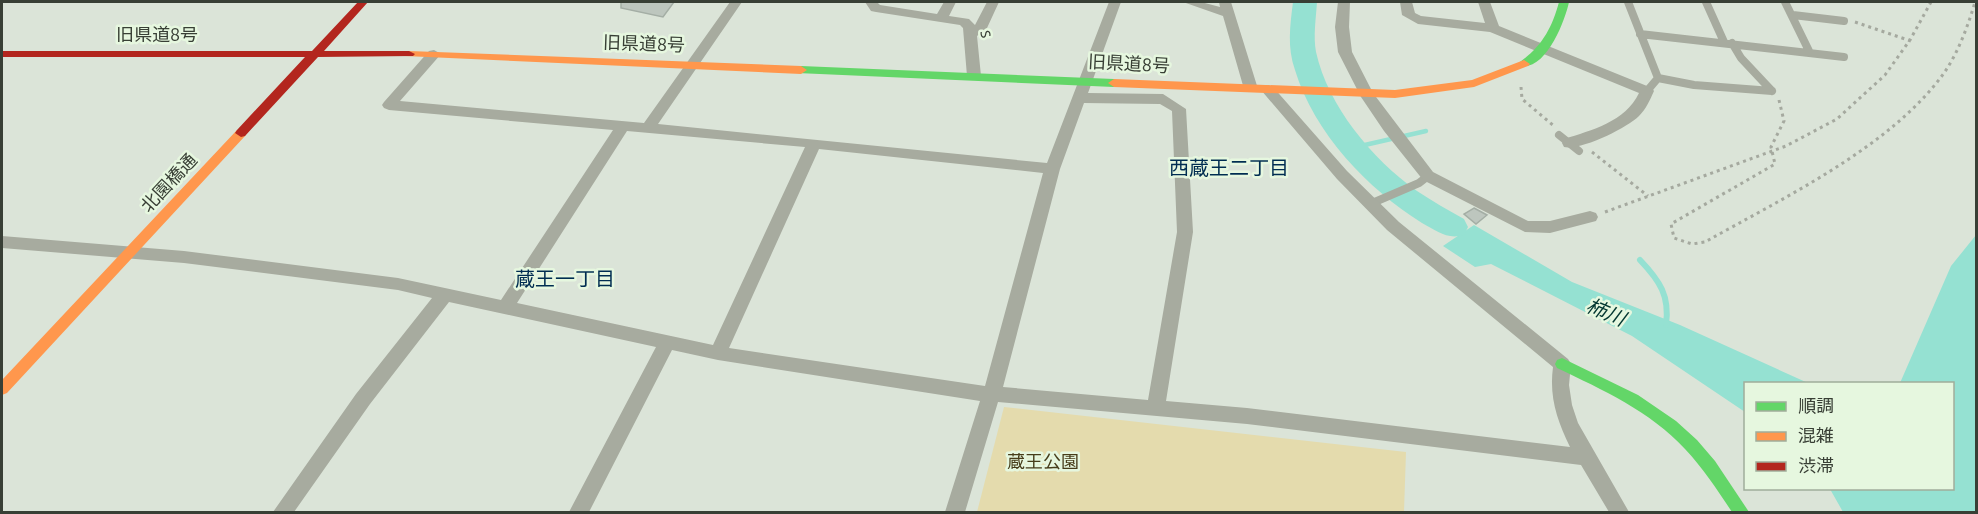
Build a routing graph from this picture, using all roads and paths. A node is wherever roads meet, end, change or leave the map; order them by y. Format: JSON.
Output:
{"nodes":[{"id":1,"x":363,"y":2,"type":"edge"},
{"id":2,"x":736,"y":2,"type":"edge"},
{"id":3,"x":871,"y":2,"type":"edge"},
{"id":4,"x":950,"y":2,"type":"edge"},
{"id":5,"x":993,"y":2,"type":"edge"},
{"id":6,"x":1115,"y":2,"type":"edge"},
{"id":7,"x":1189,"y":2,"type":"edge"},
{"id":8,"x":1344,"y":2,"type":"edge"},
{"id":9,"x":1406,"y":2,"type":"edge"},
{"id":10,"x":1484,"y":2,"type":"edge"},
{"id":11,"x":1564,"y":2,"type":"edge"},
{"id":12,"x":1628,"y":2,"type":"edge"},
{"id":13,"x":1706,"y":2,"type":"edge"},
{"id":14,"x":1785,"y":2,"type":"edge"},
{"id":15,"x":1931,"y":2,"type":"edge"},
{"id":16,"x":1975,"y":2,"type":"edge"},
{"id":17,"x":1226,"y":7,"type":"edge"},
{"id":18,"x":1793,"y":15,"type":"junction"},
{"id":19,"x":941,"y":18,"type":"junction"},
{"id":20,"x":1844,"y":21,"type":"dead end"},
{"id":21,"x":1865,"y":24,"type":"dead end"},
{"id":22,"x":1493,"y":27,"type":"junction"},
{"id":23,"x":1640,"y":34,"type":"junction"},
{"id":24,"x":970,"y":35,"type":"junction"},
{"id":25,"x":1911,"y":41,"type":"junction"},
{"id":26,"x":1728,"y":43,"type":"junction"},
{"id":27,"x":1544,"y":50,"type":"junction"},
{"id":28,"x":318,"y":51,"type":"junction"},
{"id":29,"x":1810,"y":53,"type":"junction"},
{"id":30,"x":2,"y":54,"type":"edge"},
{"id":31,"x":434,"y":54,"type":"junction"},
{"id":32,"x":1844,"y":57,"type":"dead end"},
{"id":33,"x":695,"y":64,"type":"junction"},
{"id":34,"x":974,"y":76,"type":"junction"},
{"id":35,"x":1659,"y":78,"type":"junction"},
{"id":36,"x":1085,"y":80,"type":"junction"},
{"id":37,"x":1521,"y":87,"type":"dead end"},
{"id":38,"x":1251,"y":89,"type":"junction"},
{"id":39,"x":1268,"y":90,"type":"junction"},
{"id":40,"x":1647,"y":91,"type":"junction"},
{"id":41,"x":1772,"y":91,"type":"junction"},
{"id":42,"x":1360,"y":94,"type":"junction"},
{"id":43,"x":1080,"y":98,"type":"junction"},
{"id":44,"x":623,"y":126,"type":"junction"},
{"id":45,"x":648,"y":128,"type":"junction"},
{"id":46,"x":814,"y":143,"type":"junction"},
{"id":47,"x":1569,"y":143,"type":"junction"},
{"id":48,"x":1769,"y":153,"type":"junction"},
{"id":49,"x":1052,"y":169,"type":"junction"},
{"id":50,"x":1424,"y":180,"type":"junction"},
{"id":51,"x":1648,"y":196,"type":"junction"},
{"id":52,"x":1374,"y":202,"type":"junction"},
{"id":53,"x":1590,"y":217,"type":"joint"},
{"id":54,"x":2,"y":242,"type":"edge"},
{"id":55,"x":128,"y":253,"type":"junction"},
{"id":56,"x":446,"y":293,"type":"junction"},
{"id":57,"x":506,"y":306,"type":"junction"},
{"id":58,"x":667,"y":342,"type":"junction"},
{"id":59,"x":718,"y":353,"type":"junction"},
{"id":60,"x":1562,"y":364,"type":"junction"},
{"id":61,"x":2,"y":389,"type":"edge"},
{"id":62,"x":992,"y":393,"type":"junction"},
{"id":63,"x":1156,"y":408,"type":"junction"},
{"id":64,"x":1585,"y":457,"type":"junction"},
{"id":65,"x":284,"y":513,"type":"edge"},
{"id":66,"x":579,"y":513,"type":"edge"},
{"id":67,"x":955,"y":513,"type":"edge"},
{"id":68,"x":1619,"y":513,"type":"edge"},
{"id":69,"x":1741,"y":513,"type":"edge"}],
"edges":[{"from":1,"to":28,"type":"street","name":"北園橋通"},
{"from":2,"to":33,"type":"street"},
{"from":3,"to":19,"type":"street","name":"s"},
{"from":4,"to":19,"type":"street"},
{"from":5,"to":24,"type":"street"},
{"from":6,"to":36,"type":"street"},
{"from":7,"to":17,"type":"street"},
{"from":8,"to":42,"type":"street"},
{"from":9,"to":22,"type":"street"},
{"from":10,"to":22,"type":"street"},
{"from":11,"to":27,"type":"street"},
{"from":12,"to":23,"type":"lane"},
{"from":13,"to":26,"type":"lane"},
{"from":14,"to":18,"type":"lane"},
{"from":15,"to":25,"type":"path"},
{"from":16,"to":48,"type":"path"},
{"from":17,"to":38,"type":"street"},
{"from":18,"to":20,"type":"lane"},
{"from":18,"to":29,"type":"lane"},
{"from":19,"to":24,"type":"street","name":"s"},
{"from":21,"to":25,"type":"path"},
{"from":22,"to":27,"type":"street"},
{"from":23,"to":26,"type":"lane"},
{"from":23,"to":35,"type":"lane"},
{"from":24,"to":34,"type":"street","name":"s"},
{"from":25,"to":48,"type":"path"},
{"from":26,"to":29,"type":"lane"},
{"from":26,"to":41,"type":"lane"},
{"from":27,"to":40,"type":"street"},
{"from":27,"to":42,"type":"street"},
{"from":28,"to":30,"type":"street","name":"旧県道8号"},
{"from":28,"to":31,"type":"street","name":"旧県道8号"},
{"from":28,"to":55,"type":"street","name":"北園橋通"},
{"from":29,"to":32,"type":"lane"},
{"from":31,"to":33,"type":"street","name":"旧県道8号"},
{"from":31,"to":44,"type":"street"},
{"from":33,"to":34,"type":"street","name":"旧県道8号"},
{"from":33,"to":45,"type":"street"},
{"from":34,"to":36,"type":"street","name":"旧県道8号"},
{"from":35,"to":40,"type":"lane"},
{"from":35,"to":41,"type":"lane"},
{"from":36,"to":38,"type":"street","name":"旧県道8号"},
{"from":36,"to":43,"type":"street"},
{"from":37,"to":47,"type":"path"},
{"from":38,"to":39,"type":"street","name":"旧県道8号"},
{"from":39,"to":42,"type":"street","name":"旧県道8号"},
{"from":39,"to":52,"type":"street"},
{"from":40,"to":47,"type":"street"},
{"from":41,"to":48,"type":"path"},
{"from":42,"to":50,"type":"street"},
{"from":43,"to":49,"type":"street"},
{"from":43,"to":63,"type":"street"},
{"from":44,"to":45,"type":"street"},
{"from":44,"to":57,"type":"street"},
{"from":45,"to":46,"type":"street"},
{"from":46,"to":49,"type":"street"},
{"from":46,"to":59,"type":"street"},
{"from":47,"to":51,"type":"path"},
{"from":48,"to":51,"type":"path"},
{"from":49,"to":62,"type":"street"},
{"from":50,"to":52,"type":"lane"},
{"from":50,"to":53,"type":"street"},
{"from":51,"to":53,"type":"path"},
{"from":52,"to":60,"type":"street"},
{"from":54,"to":55,"type":"street"},
{"from":55,"to":56,"type":"street"},
{"from":55,"to":61,"type":"street","name":"北園橋通"},
{"from":56,"to":57,"type":"street"},
{"from":56,"to":65,"type":"street"},
{"from":57,"to":58,"type":"street"},
{"from":58,"to":59,"type":"street"},
{"from":58,"to":66,"type":"street"},
{"from":59,"to":62,"type":"street"},
{"from":60,"to":64,"type":"street"},
{"from":60,"to":69,"type":"street"},
{"from":62,"to":63,"type":"street"},
{"from":62,"to":67,"type":"street"},
{"from":63,"to":64,"type":"street"},
{"from":64,"to":68,"type":"street"}]}
